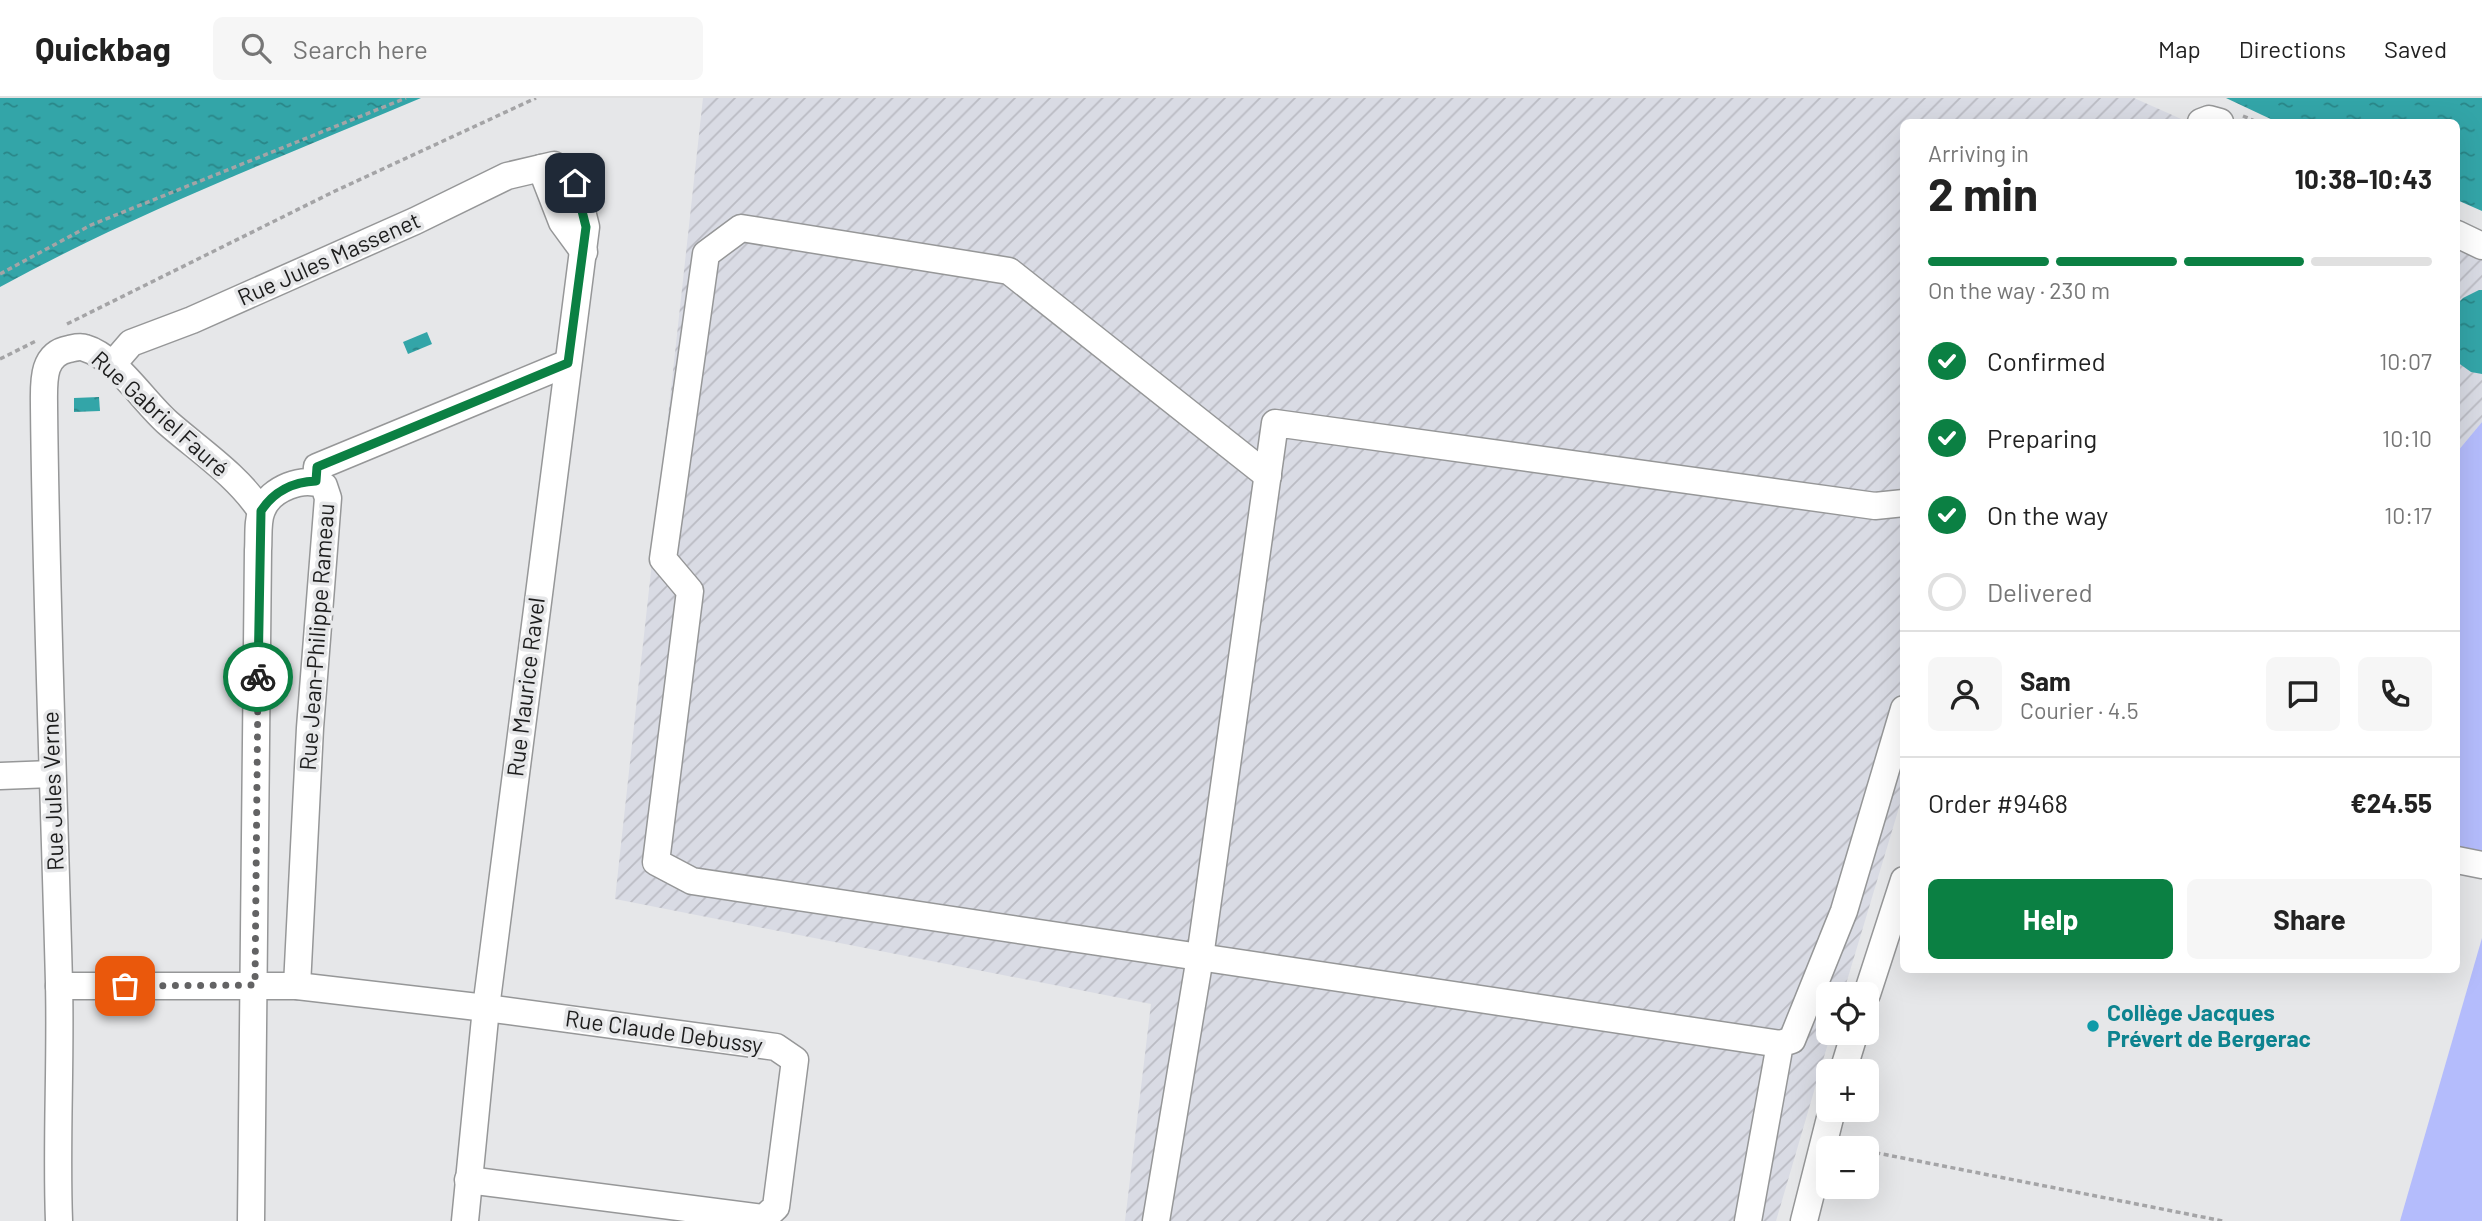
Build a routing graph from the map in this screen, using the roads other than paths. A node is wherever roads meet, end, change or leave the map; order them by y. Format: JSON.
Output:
{"nodes":[{"id":1,"x":548,"y":166,"type":"joint"},
{"id":2,"x":2460,"y":235,"type":"edge"},
{"id":3,"x":2482,"y":246,"type":"edge"},
{"id":4,"x":47,"y":348,"type":"joint"},
{"id":5,"x":568,"y":363,"type":"junction"},
{"id":6,"x":112,"y":365,"type":"junction"},
{"id":7,"x":1268,"y":476,"type":"junction"},
{"id":8,"x":316,"y":481,"type":"junction"},
{"id":9,"x":1900,"y":503,"type":"edge"},
{"id":10,"x":261,"y":511,"type":"junction"},
{"id":11,"x":1900,"y":722,"type":"edge"},
{"id":12,"x":52,"y":774,"type":"junction"},
{"id":13,"x":0,"y":776,"type":"edge"},
{"id":14,"x":2460,"y":860,"type":"edge"},
{"id":15,"x":2482,"y":864,"type":"edge"},
{"id":16,"x":1900,"y":892,"type":"edge"},
{"id":17,"x":1200,"y":957,"type":"junction"},
{"id":18,"x":1871,"y":982,"type":"edge"},
{"id":19,"x":255,"y":985,"type":"junction"},
{"id":20,"x":59,"y":986,"type":"junction"},
{"id":21,"x":298,"y":986,"type":"junction"},
{"id":22,"x":486,"y":1008,"type":"junction"},
{"id":23,"x":1780,"y":1044,"type":"junction"},
{"id":24,"x":1829,"y":1122,"type":"edge"},
{"id":25,"x":468,"y":1180,"type":"junction"},
{"id":26,"x":59,"y":1221,"type":"edge"},
{"id":27,"x":251,"y":1221,"type":"edge"},
{"id":28,"x":465,"y":1221,"type":"edge"},
{"id":29,"x":1156,"y":1221,"type":"edge"},
{"id":30,"x":1748,"y":1221,"type":"edge"},
{"id":31,"x":1804,"y":1221,"type":"edge"}],
"edges":[{"from":1,"to":5,"type":"street","name":"Rue Maurice Ravel"},
{"from":1,"to":6,"type":"street","name":"Rue Jules Massenet"},
{"from":2,"to":3,"type":"street"},
{"from":4,"to":6,"type":"street","name":"Rue Gabriel Fauré"},
{"from":4,"to":12,"type":"street","name":"Rue Jules Verne"},
{"from":5,"to":8,"type":"street"},
{"from":5,"to":22,"type":"street","name":"Rue Maurice Ravel"},
{"from":6,"to":10,"type":"street","name":"Rue Gabriel Fauré"},
{"from":7,"to":9,"type":"street"},
{"from":7,"to":17,"type":"street"},
{"from":7,"to":17,"type":"street"},
{"from":8,"to":10,"type":"street","name":"Rue Jean-Philippe Rameau"},
{"from":8,"to":21,"type":"street","name":"Rue Jean-Philippe Rameau"},
{"from":10,"to":19,"type":"street"},
{"from":11,"to":23,"type":"street"},
{"from":12,"to":13,"type":"street"},
{"from":12,"to":20,"type":"street","name":"Rue Jules Verne"},
{"from":14,"to":15,"type":"street"},
{"from":16,"to":18,"type":"street"},
{"from":17,"to":23,"type":"street"},
{"from":17,"to":29,"type":"street"},
{"from":19,"to":20,"type":"street"},
{"from":19,"to":21,"type":"street"},
{"from":19,"to":27,"type":"street"},
{"from":20,"to":26,"type":"street","name":"Rue Jules Verne"},
{"from":21,"to":22,"type":"street"},
{"from":22,"to":25,"type":"street","name":"Rue Maurice Ravel"},
{"from":22,"to":25,"type":"street","name":"Rue Claude Debussy"},
{"from":23,"to":30,"type":"street"},
{"from":24,"to":31,"type":"street"},
{"from":25,"to":28,"type":"street","name":"Rue Maurice Ravel"}]}
